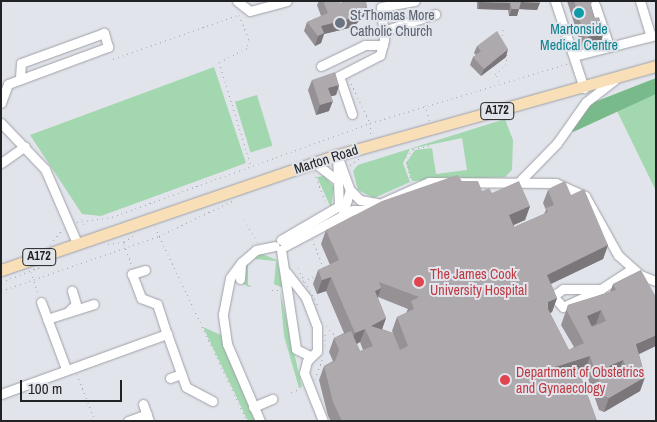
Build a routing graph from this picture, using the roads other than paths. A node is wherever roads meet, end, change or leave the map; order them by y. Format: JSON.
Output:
{"nodes":[{"id":1,"x":237,"y":1,"type":"edge"},
{"id":2,"x":414,"y":1,"type":"edge"},
{"id":3,"x":555,"y":1,"type":"edge"},
{"id":4,"x":640,"y":1,"type":"edge"},
{"id":5,"x":286,"y":2,"type":"edge"},
{"id":6,"x":377,"y":4,"type":"edge"},
{"id":7,"x":595,"y":5,"type":"dead end"},
{"id":8,"x":435,"y":14,"type":"dead end"},
{"id":9,"x":383,"y":31,"type":"junction"},
{"id":10,"x":654,"y":36,"type":"edge"},
{"id":11,"x":383,"y":45,"type":"junction"},
{"id":12,"x":609,"y":46,"type":"junction"},
{"id":13,"x":58,"y":50,"type":"junction"},
{"id":14,"x":574,"y":56,"type":"junction"},
{"id":15,"x":64,"y":63,"type":"junction"},
{"id":16,"x":321,"y":66,"type":"dead end"},
{"id":17,"x":656,"y":66,"type":"edge"},
{"id":18,"x":20,"y":79,"type":"junction"},
{"id":19,"x":614,"y":80,"type":"junction"},
{"id":20,"x":584,"y":88,"type":"junction"},
{"id":21,"x":1,"y":102,"type":"edge"},
{"id":22,"x":352,"y":114,"type":"dead end"},
{"id":23,"x":1,"y":123,"type":"edge"},
{"id":24,"x":25,"y":146,"type":"junction"},
{"id":25,"x":337,"y":155,"type":"junction"},
{"id":26,"x":1,"y":163,"type":"edge"},
{"id":27,"x":315,"y":169,"type":"junction"},
{"id":28,"x":337,"y":181,"type":"junction"},
{"id":29,"x":520,"y":182,"type":"junction"},
{"id":30,"x":350,"y":190,"type":"junction"},
{"id":31,"x":377,"y":203,"type":"junction"},
{"id":32,"x":342,"y":217,"type":"junction"},
{"id":33,"x":77,"y":243,"type":"junction"},
{"id":34,"x":280,"y":246,"type":"junction"},
{"id":35,"x":241,"y":263,"type":"junction"},
{"id":36,"x":632,"y":269,"type":"junction"},
{"id":37,"x":1,"y":270,"type":"edge"},
{"id":38,"x":144,"y":270,"type":"dead end"},
{"id":39,"x":286,"y":272,"type":"junction"},
{"id":40,"x":133,"y":274,"type":"junction"},
{"id":41,"x":122,"y":278,"type":"dead end"},
{"id":42,"x":240,"y":280,"type":"dead end"},
{"id":43,"x":656,"y":281,"type":"edge"},
{"id":44,"x":601,"y":289,"type":"junction"},
{"id":45,"x":72,"y":291,"type":"dead end"},
{"id":46,"x":41,"y":302,"type":"road end"},
{"id":47,"x":94,"y":304,"type":"dead end"},
{"id":48,"x":68,"y":312,"type":"junction"},
{"id":49,"x":47,"y":319,"type":"junction"},
{"id":50,"x":167,"y":334,"type":"junction"},
{"id":51,"x":310,"y":356,"type":"junction"},
{"id":52,"x":70,"y":367,"type":"junction"},
{"id":53,"x":181,"y":374,"type":"junction"},
{"id":54,"x":170,"y":378,"type":"dead end"},
{"id":55,"x":2,"y":392,"type":"edge"},
{"id":56,"x":272,"y":399,"type":"dead end"},
{"id":57,"x":212,"y":401,"type":"dead end"},
{"id":58,"x":143,"y":404,"type":"dead end"},
{"id":59,"x":253,"y":407,"type":"junction"},
{"id":60,"x":148,"y":417,"type":"edge"},
{"id":61,"x":128,"y":421,"type":"edge"},
{"id":62,"x":260,"y":421,"type":"edge"},
{"id":63,"x":323,"y":421,"type":"edge"}],
"edges":[{"from":1,"to":5,"type":"street"},
{"from":2,"to":6,"type":"street"},
{"from":3,"to":14,"type":"street"},
{"from":4,"to":10,"type":"street"},
{"from":6,"to":9,"type":"street"},
{"from":7,"to":12,"type":"street"},
{"from":8,"to":9,"type":"street"},
{"from":9,"to":11,"type":"street"},
{"from":10,"to":12,"type":"street"},
{"from":11,"to":16,"type":"street"},
{"from":11,"to":22,"type":"street"},
{"from":12,"to":14,"type":"street"},
{"from":13,"to":15,"type":"street"},
{"from":13,"to":15,"type":"street"},
{"from":13,"to":18,"type":"street"},
{"from":14,"to":20,"type":"street"},
{"from":15,"to":18,"type":"street"},
{"from":17,"to":19,"type":"main road","name":"Marton Road","number":"A172"},
{"from":18,"to":21,"type":"street"},
{"from":19,"to":20,"type":"main road","name":"Marton Road","number":"A172"},
{"from":19,"to":29,"type":"street"},
{"from":20,"to":25,"type":"main road","name":"Marton Road","number":"A172"},
{"from":23,"to":24,"type":"street"},
{"from":24,"to":26,"type":"street"},
{"from":24,"to":33,"type":"street"},
{"from":25,"to":27,"type":"main road","name":"Marton Road","number":"A172"},
{"from":25,"to":28,"type":"street"},
{"from":25,"to":30,"type":"street"},
{"from":27,"to":28,"type":"street"},
{"from":27,"to":33,"type":"main road","name":"Marton Road","number":"A172"},
{"from":28,"to":34,"type":"street"},
{"from":29,"to":31,"type":"street"},
{"from":29,"to":36,"type":"street"},
{"from":30,"to":31,"type":"street"},
{"from":30,"to":32,"type":"street"},
{"from":31,"to":32,"type":"street"},
{"from":32,"to":34,"type":"street"},
{"from":33,"to":37,"type":"main road","name":"Marton Road","number":"A172"},
{"from":34,"to":35,"type":"street"},
{"from":34,"to":39,"type":"street"},
{"from":35,"to":42,"type":"street"},
{"from":35,"to":59,"type":"street"},
{"from":36,"to":43,"type":"street"},
{"from":36,"to":44,"type":"street"},
{"from":38,"to":40,"type":"street"},
{"from":39,"to":51,"type":"street"},
{"from":39,"to":51,"type":"street"},
{"from":40,"to":41,"type":"street"},
{"from":40,"to":50,"type":"street"},
{"from":44,"to":44,"type":"street"},
{"from":45,"to":48,"type":"street"},
{"from":46,"to":49,"type":"street"},
{"from":47,"to":48,"type":"street"},
{"from":48,"to":49,"type":"street"},
{"from":49,"to":52,"type":"street"},
{"from":50,"to":52,"type":"street"},
{"from":50,"to":53,"type":"street"},
{"from":51,"to":63,"type":"street"},
{"from":52,"to":55,"type":"street"},
{"from":53,"to":54,"type":"street"},
{"from":53,"to":57,"type":"street"},
{"from":56,"to":59,"type":"street"},
{"from":58,"to":60,"type":"street"},
{"from":59,"to":62,"type":"street"},
{"from":60,"to":61,"type":"street"}]}
